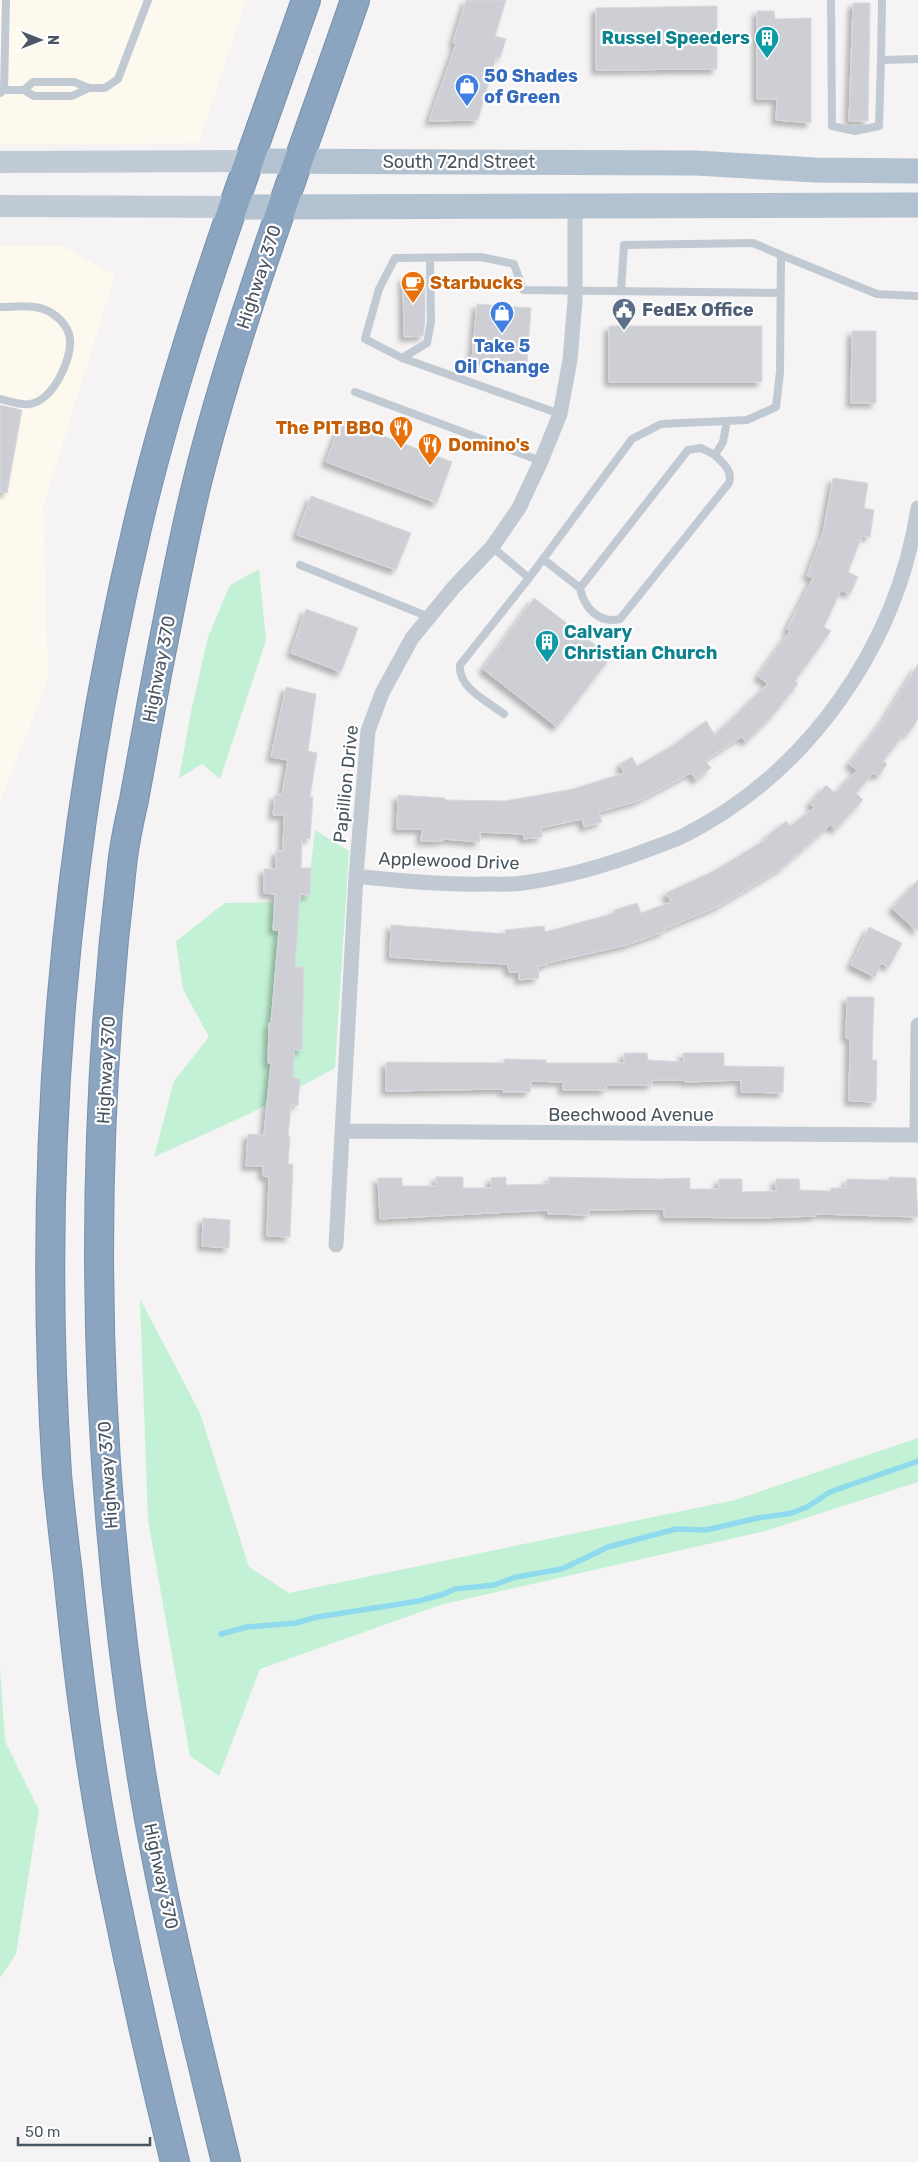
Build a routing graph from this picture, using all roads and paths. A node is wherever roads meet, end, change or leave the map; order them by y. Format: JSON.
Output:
{"nodes":[{"id":1,"x":6,"y":0,"type":"edge"},
{"id":2,"x":148,"y":0,"type":"edge"},
{"id":3,"x":306,"y":0,"type":"edge"},
{"id":4,"x":355,"y":0,"type":"edge"},
{"id":5,"x":831,"y":0,"type":"edge"},
{"id":6,"x":882,"y":0,"type":"edge"},
{"id":7,"x":918,"y":59,"type":"edge"},
{"id":8,"x":881,"y":60,"type":"junction"},
{"id":9,"x":89,"y":88,"type":"junction"},
{"id":10,"x":24,"y":90,"type":"junction"},
{"id":11,"x":2,"y":92,"type":"edge"},
{"id":12,"x":0,"y":162,"type":"edge"},
{"id":13,"x":250,"y":162,"type":"junction"},
{"id":14,"x":300,"y":162,"type":"junction"},
{"id":15,"x":918,"y":171,"type":"edge"},
{"id":16,"x":282,"y":205,"type":"junction"},
{"id":17,"x":575,"y":205,"type":"junction"},
{"id":18,"x":918,"y":205,"type":"edge"},
{"id":19,"x":0,"y":206,"type":"edge"},
{"id":20,"x":234,"y":206,"type":"junction"},
{"id":21,"x":781,"y":255,"type":"junction"},
{"id":22,"x":430,"y":258,"type":"junction"},
{"id":23,"x":575,"y":290,"type":"junction"},
{"id":24,"x":621,"y":291,"type":"junction"},
{"id":25,"x":780,"y":293,"type":"junction"},
{"id":26,"x":918,"y":296,"type":"edge"},
{"id":27,"x":0,"y":307,"type":"edge"},
{"id":28,"x":402,"y":358,"type":"junction"},
{"id":29,"x":355,"y":392,"type":"dead end"},
{"id":30,"x":0,"y":399,"type":"edge"},
{"id":31,"x":560,"y":414,"type":"junction"},
{"id":32,"x":726,"y":421,"type":"junction"},
{"id":33,"x":715,"y":455,"type":"junction"},
{"id":34,"x":541,"y":461,"type":"junction"},
{"id":35,"x":918,"y":508,"type":"edge"},
{"id":36,"x":492,"y":547,"type":"junction"},
{"id":37,"x":543,"y":559,"type":"junction"},
{"id":38,"x":300,"y":566,"type":"dead end"},
{"id":39,"x":529,"y":578,"type":"junction"},
{"id":40,"x":580,"y":588,"type":"junction"},
{"id":41,"x":429,"y":617,"type":"junction"},
{"id":42,"x":504,"y":714,"type":"dead end"},
{"id":43,"x":356,"y":876,"type":"junction"},
{"id":44,"x":918,"y":1025,"type":"edge"},
{"id":45,"x":343,"y":1130,"type":"junction"},
{"id":46,"x":918,"y":1135,"type":"edge"},
{"id":47,"x":336,"y":1244,"type":"dead end"},
{"id":48,"x":175,"y":2162,"type":"edge"},
{"id":49,"x":226,"y":2162,"type":"edge"}],
"edges":[{"from":1,"to":11,"type":"lane"},
{"from":2,"to":9,"type":"lane"},
{"from":3,"to":13,"type":"highway"},
{"from":4,"to":14,"type":"highway","name":"Highway 370"},
{"from":5,"to":8,"type":"lane"},
{"from":6,"to":8,"type":"lane"},
{"from":7,"to":8,"type":"lane"},
{"from":9,"to":10,"type":"lane"},
{"from":9,"to":10,"type":"lane"},
{"from":10,"to":11,"type":"lane"},
{"from":12,"to":13,"type":"main road","name":"South 72nd Street"},
{"from":13,"to":14,"type":"main road","name":"South 72nd Street"},
{"from":13,"to":20,"type":"highway"},
{"from":14,"to":15,"type":"main road","name":"South 72nd Street"},
{"from":14,"to":16,"type":"highway","name":"Highway 370"},
{"from":16,"to":17,"type":"main road"},
{"from":16,"to":20,"type":"main road"},
{"from":16,"to":49,"type":"highway","name":"Highway 370"},
{"from":17,"to":18,"type":"main road"},
{"from":17,"to":23,"type":"street","name":"Papillion Drive"},
{"from":19,"to":20,"type":"main road"},
{"from":20,"to":48,"type":"highway"},
{"from":21,"to":24,"type":"lane"},
{"from":21,"to":25,"type":"lane"},
{"from":21,"to":26,"type":"lane"},
{"from":22,"to":23,"type":"lane"},
{"from":22,"to":28,"type":"lane"},
{"from":22,"to":28,"type":"lane"},
{"from":23,"to":24,"type":"lane"},
{"from":23,"to":31,"type":"street","name":"Papillion Drive"},
{"from":24,"to":25,"type":"lane"},
{"from":25,"to":32,"type":"lane"},
{"from":27,"to":30,"type":"lane"},
{"from":28,"to":31,"type":"lane"},
{"from":29,"to":34,"type":"lane"},
{"from":31,"to":34,"type":"street","name":"Papillion Drive"},
{"from":32,"to":33,"type":"lane"},
{"from":32,"to":37,"type":"lane"},
{"from":33,"to":40,"type":"lane"},
{"from":33,"to":40,"type":"lane"},
{"from":34,"to":36,"type":"street","name":"Papillion Drive"},
{"from":35,"to":43,"type":"street","name":"Applewood Drive"},
{"from":36,"to":39,"type":"lane"},
{"from":36,"to":41,"type":"street","name":"Papillion Drive"},
{"from":37,"to":39,"type":"lane"},
{"from":37,"to":40,"type":"lane"},
{"from":38,"to":41,"type":"lane"},
{"from":39,"to":42,"type":"lane"},
{"from":41,"to":43,"type":"street","name":"Papillion Drive"},
{"from":43,"to":45,"type":"street","name":"Papillion Drive"},
{"from":44,"to":46,"type":"street"},
{"from":45,"to":46,"type":"street","name":"Beechwood Avenue"},
{"from":45,"to":47,"type":"street","name":"Papillion Drive"}]}
